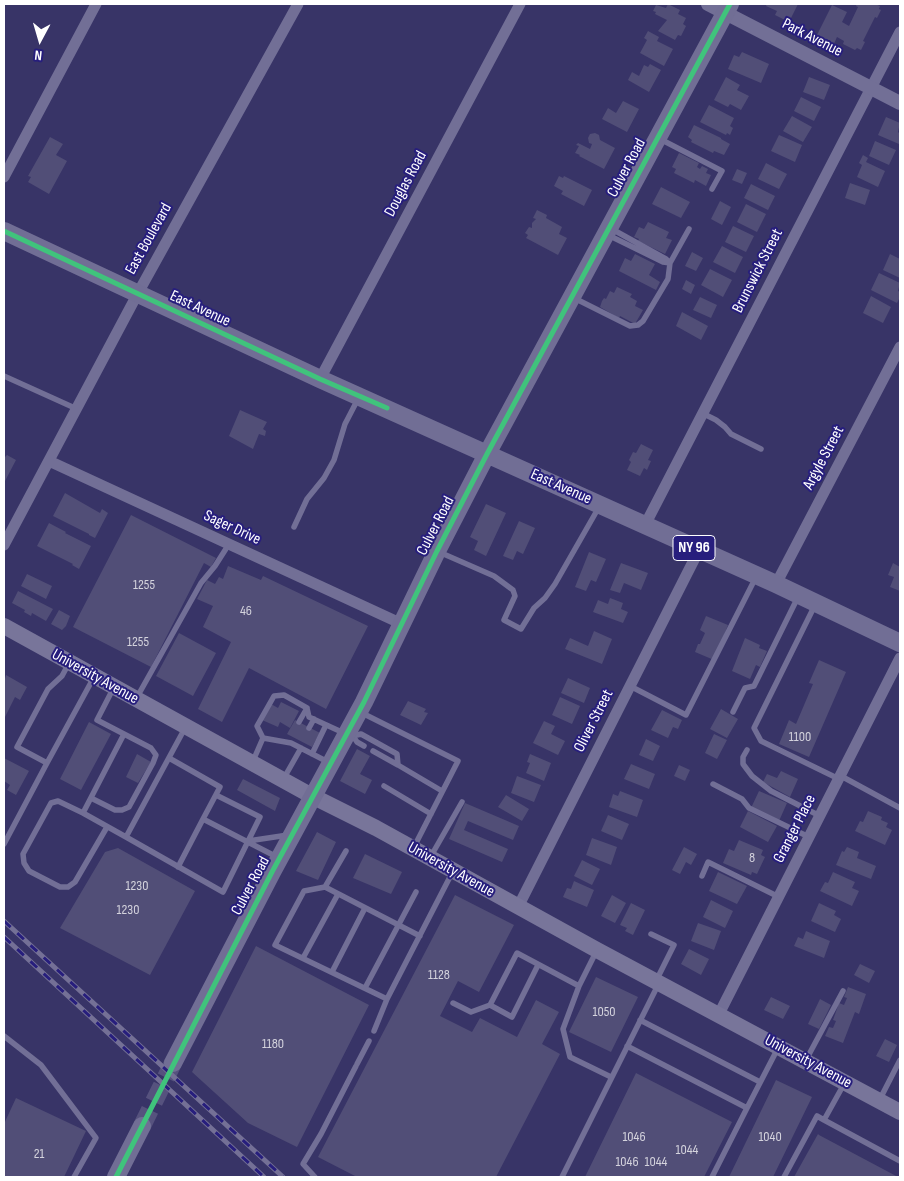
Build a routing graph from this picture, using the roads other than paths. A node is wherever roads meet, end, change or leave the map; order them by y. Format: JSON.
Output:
{"nodes":[{"id":1,"x":96,"y":4,"type":"edge"},
{"id":2,"x":298,"y":4,"type":"edge"},
{"id":3,"x":520,"y":4,"type":"edge"},
{"id":4,"x":708,"y":4,"type":"edge"},
{"id":5,"x":728,"y":8,"type":"edge"},
{"id":6,"x":900,"y":32,"type":"edge"},
{"id":7,"x":871,"y":88,"type":"junction"},
{"id":8,"x":900,"y":102,"type":"edge"},
{"id":9,"x":658,"y":138,"type":"junction"},
{"id":10,"x":4,"y":177,"type":"edge"},
{"id":11,"x":712,"y":189,"type":"dead end"},
{"id":12,"x":689,"y":229,"type":"dead end"},
{"id":13,"x":4,"y":231,"type":"edge"},
{"id":14,"x":607,"y":231,"type":"junction"},
{"id":15,"x":670,"y":263,"type":"junction"},
{"id":16,"x":138,"y":293,"type":"junction"},
{"id":17,"x":572,"y":297,"type":"junction"},
{"id":18,"x":900,"y":347,"type":"edge"},
{"id":19,"x":4,"y":376,"type":"edge"},
{"id":20,"x":320,"y":379,"type":"junction"},
{"id":21,"x":360,"y":396,"type":"junction"},
{"id":22,"x":76,"y":409,"type":"junction"},
{"id":23,"x":702,"y":414,"type":"junction"},
{"id":24,"x":761,"y":449,"type":"dead end"},
{"id":25,"x":487,"y":454,"type":"junction"},
{"id":26,"x":49,"y":461,"type":"junction"},
{"id":27,"x":600,"y":505,"type":"junction"},
{"id":28,"x":645,"y":525,"type":"junction"},
{"id":29,"x":294,"y":526,"type":"dead end"},
{"id":30,"x":229,"y":544,"type":"junction"},
{"id":31,"x":4,"y":545,"type":"edge"},
{"id":32,"x":699,"y":550,"type":"junction"},
{"id":33,"x":437,"y":551,"type":"junction"},
{"id":34,"x":757,"y":575,"type":"junction"},
{"id":35,"x":776,"y":584,"type":"junction"},
{"id":36,"x":799,"y":595,"type":"junction"},
{"id":37,"x":816,"y":603,"type":"junction"},
{"id":38,"x":402,"y":624,"type":"junction"},
{"id":39,"x":4,"y":626,"type":"edge"},
{"id":40,"x":900,"y":643,"type":"edge"},
{"id":41,"x":900,"y":658,"type":"edge"},
{"id":42,"x":69,"y":662,"type":"junction"},
{"id":43,"x":94,"y":676,"type":"junction"},
{"id":44,"x":630,"y":686,"type":"junction"},
{"id":45,"x":114,"y":688,"type":"junction"},
{"id":46,"x":136,"y":699,"type":"junction"},
{"id":47,"x":307,"y":708,"type":"junction"},
{"id":48,"x":358,"y":711,"type":"junction"},
{"id":49,"x":733,"y":712,"type":"dead end"},
{"id":50,"x":314,"y":718,"type":"junction"},
{"id":51,"x":299,"y":722,"type":"dead end"},
{"id":52,"x":326,"y":725,"type":"junction"},
{"id":53,"x":186,"y":726,"type":"junction"},
{"id":54,"x":309,"y":728,"type":"dead end"},
{"id":55,"x":124,"y":734,"type":"junction"},
{"id":56,"x":349,"y":735,"type":"junction"},
{"id":57,"x":292,"y":736,"type":"dead end"},
{"id":58,"x":263,"y":738,"type":"junction"},
{"id":59,"x":289,"y":743,"type":"junction"},
{"id":60,"x":300,"y":746,"type":"junction"},
{"id":61,"x":364,"y":746,"type":"dead end"},
{"id":62,"x":747,"y":750,"type":"dead end"},
{"id":63,"x":373,"y":751,"type":"dead end"},
{"id":64,"x":312,"y":754,"type":"junction"},
{"id":65,"x":169,"y":758,"type":"junction"},
{"id":66,"x":46,"y":763,"type":"junction"},
{"id":67,"x":252,"y":763,"type":"junction"},
{"id":68,"x":330,"y":763,"type":"junction"},
{"id":69,"x":398,"y":765,"type":"junction"},
{"id":70,"x":840,"y":777,"type":"junction"},
{"id":71,"x":284,"y":780,"type":"junction"},
{"id":72,"x":713,"y":784,"type":"dead end"},
{"id":73,"x":384,"y":786,"type":"dead end"},
{"id":74,"x":442,"y":791,"type":"junction"},
{"id":75,"x":216,"y":795,"type":"junction"},
{"id":76,"x":312,"y":796,"type":"junction"},
{"id":77,"x":91,"y":798,"type":"junction"},
{"id":78,"x":462,"y":802,"type":"dead end"},
{"id":79,"x":900,"y":808,"type":"edge"},
{"id":80,"x":83,"y":814,"type":"junction"},
{"id":81,"x":431,"y":814,"type":"junction"},
{"id":82,"x":820,"y":816,"type":"junction"},
{"id":83,"x":203,"y":819,"type":"junction"},
{"id":84,"x":107,"y":827,"type":"junction"},
{"id":85,"x":291,"y":835,"type":"junction"},
{"id":86,"x":126,"y":837,"type":"junction"},
{"id":87,"x":809,"y":837,"type":"junction"},
{"id":88,"x":248,"y":841,"type":"junction"},
{"id":89,"x":4,"y":844,"type":"edge"},
{"id":90,"x":413,"y":848,"type":"junction"},
{"id":91,"x":346,"y":851,"type":"dead end"},
{"id":92,"x":280,"y":858,"type":"junction"},
{"id":93,"x":430,"y":858,"type":"junction"},
{"id":94,"x":178,"y":867,"type":"junction"},
{"id":95,"x":453,"y":871,"type":"junction"},
{"id":96,"x":702,"y":876,"type":"dead end"},
{"id":97,"x":325,"y":887,"type":"junction"},
{"id":98,"x":416,"y":892,"type":"dead end"},
{"id":99,"x":338,"y":894,"type":"junction"},
{"id":100,"x":779,"y":897,"type":"junction"},
{"id":101,"x":518,"y":907,"type":"junction"},
{"id":102,"x":365,"y":908,"type":"junction"},
{"id":103,"x":398,"y":925,"type":"junction"},
{"id":104,"x":651,"y":934,"type":"dead end"},
{"id":105,"x":420,"y":936,"type":"junction"},
{"id":106,"x":597,"y":950,"type":"junction"},
{"id":107,"x":302,"y":958,"type":"junction"},
{"id":108,"x":538,"y":965,"type":"junction"},
{"id":109,"x":332,"y":972,"type":"junction"},
{"id":110,"x":657,"y":982,"type":"junction"},
{"id":111,"x":579,"y":986,"type":"junction"},
{"id":112,"x":364,"y":988,"type":"junction"},
{"id":113,"x":843,"y":991,"type":"dead end"},
{"id":114,"x":387,"y":999,"type":"junction"},
{"id":115,"x":453,"y":1003,"type":"dead end"},
{"id":116,"x":490,"y":1005,"type":"junction"},
{"id":117,"x":719,"y":1014,"type":"junction"},
{"id":118,"x":640,"y":1020,"type":"junction"},
{"id":119,"x":374,"y":1031,"type":"dead end"},
{"id":120,"x":4,"y":1036,"type":"edge"},
{"id":121,"x":369,"y":1041,"type":"dead end"},
{"id":122,"x":627,"y":1046,"type":"junction"},
{"id":123,"x":779,"y":1046,"type":"junction"},
{"id":124,"x":900,"y":1060,"type":"edge"},
{"id":125,"x":806,"y":1061,"type":"junction"},
{"id":126,"x":173,"y":1063,"type":"tunnel mouth"},
{"id":127,"x":611,"y":1077,"type":"junction"},
{"id":128,"x":760,"y":1082,"type":"junction"},
{"id":129,"x":845,"y":1082,"type":"junction"},
{"id":130,"x":880,"y":1101,"type":"junction"},
{"id":131,"x":747,"y":1108,"type":"junction"},
{"id":132,"x":900,"y":1112,"type":"edge"},
{"id":133,"x":824,"y":1120,"type":"junction"},
{"id":134,"x":142,"y":1126,"type":"tunnel mouth"},
{"id":135,"x":900,"y":1161,"type":"edge"},
{"id":136,"x":74,"y":1177,"type":"edge"},
{"id":137,"x":116,"y":1177,"type":"edge"},
{"id":138,"x":315,"y":1177,"type":"edge"},
{"id":139,"x":562,"y":1177,"type":"edge"},
{"id":140,"x":712,"y":1177,"type":"edge"},
{"id":141,"x":784,"y":1177,"type":"edge"}],
"edges":[{"from":1,"to":10,"type":"street"},
{"from":2,"to":16,"type":"street","name":"East Boulevard"},
{"from":3,"to":20,"type":"street","name":"Douglas Road"},
{"from":4,"to":5,"type":"street","name":"Park Avenue"},
{"from":5,"to":7,"type":"street","name":"Park Avenue"},
{"from":5,"to":9,"type":"main road","name":"Culver Road"},
{"from":6,"to":7,"type":"street","name":"Brunswick Street"},
{"from":7,"to":8,"type":"street","name":"Park Avenue"},
{"from":7,"to":23,"type":"street","name":"Brunswick Street"},
{"from":9,"to":11,"type":"lane"},
{"from":9,"to":14,"type":"main road","name":"Culver Road"},
{"from":12,"to":15,"type":"lane"},
{"from":13,"to":16,"type":"main road","name":"East Avenue","number":"NY 96"},
{"from":14,"to":15,"type":"lane"},
{"from":14,"to":17,"type":"main road","name":"Culver Road"},
{"from":15,"to":17,"type":"lane"},
{"from":16,"to":20,"type":"main road","name":"East Avenue","number":"NY 96"},
{"from":16,"to":22,"type":"street","name":"East Boulevard"},
{"from":17,"to":25,"type":"main road","name":"Culver Road"},
{"from":18,"to":35,"type":"street","name":"Argyle Street"},
{"from":19,"to":22,"type":"lane"},
{"from":20,"to":21,"type":"main road","name":"East Avenue","number":"NY 96"},
{"from":21,"to":25,"type":"main road","name":"East Avenue","number":"NY 96"},
{"from":21,"to":29,"type":"lane"},
{"from":22,"to":26,"type":"street","name":"East Boulevard"},
{"from":23,"to":24,"type":"lane"},
{"from":23,"to":28,"type":"street","name":"Brunswick Street"},
{"from":25,"to":27,"type":"main road","name":"East Avenue","number":"NY 96"},
{"from":25,"to":33,"type":"main road","name":"Culver Road"},
{"from":26,"to":30,"type":"street","name":"Sager Drive"},
{"from":26,"to":31,"type":"street","name":"East Boulevard"},
{"from":27,"to":28,"type":"main road","name":"East Avenue","number":"NY 96"},
{"from":27,"to":33,"type":"lane"},
{"from":28,"to":32,"type":"main road","name":"East Avenue","number":"NY 96"},
{"from":30,"to":38,"type":"street","name":"Sager Drive"},
{"from":30,"to":46,"type":"lane"},
{"from":32,"to":34,"type":"main road","name":"East Avenue","number":"NY 96"},
{"from":32,"to":44,"type":"street","name":"Oliver Street"},
{"from":33,"to":38,"type":"main road","name":"Culver Road"},
{"from":34,"to":35,"type":"main road","name":"East Avenue","number":"NY 96"},
{"from":34,"to":44,"type":"lane"},
{"from":35,"to":36,"type":"main road","name":"East Avenue","number":"NY 96"},
{"from":36,"to":37,"type":"main road","name":"East Avenue","number":"NY 96"},
{"from":36,"to":49,"type":"lane"},
{"from":37,"to":40,"type":"main road","name":"East Avenue","number":"NY 96"},
{"from":37,"to":70,"type":"lane"},
{"from":38,"to":48,"type":"main road","name":"Culver Road"},
{"from":39,"to":42,"type":"main road","name":"University Avenue"},
{"from":41,"to":70,"type":"street","name":"Granger Place"},
{"from":42,"to":43,"type":"main road","name":"University Avenue"},
{"from":42,"to":66,"type":"lane"},
{"from":43,"to":45,"type":"main road","name":"University Avenue"},
{"from":43,"to":66,"type":"lane"},
{"from":44,"to":101,"type":"street","name":"Oliver Street"},
{"from":45,"to":46,"type":"main road","name":"University Avenue"},
{"from":45,"to":55,"type":"lane"},
{"from":46,"to":53,"type":"main road","name":"University Avenue"},
{"from":47,"to":50,"type":"lane"},
{"from":47,"to":51,"type":"lane"},
{"from":47,"to":58,"type":"lane"},
{"from":48,"to":56,"type":"main road","name":"Culver Road"},
{"from":48,"to":74,"type":"lane"},
{"from":50,"to":52,"type":"lane"},
{"from":50,"to":54,"type":"lane"},
{"from":52,"to":56,"type":"lane"},
{"from":52,"to":64,"type":"lane"},
{"from":53,"to":65,"type":"lane"},
{"from":53,"to":67,"type":"main road","name":"University Avenue"},
{"from":55,"to":77,"type":"lane"},
{"from":55,"to":77,"type":"lane"},
{"from":56,"to":61,"type":"lane"},
{"from":56,"to":68,"type":"main road","name":"Culver Road"},
{"from":56,"to":69,"type":"lane"},
{"from":57,"to":59,"type":"lane"},
{"from":58,"to":59,"type":"lane"},
{"from":58,"to":67,"type":"lane"},
{"from":59,"to":60,"type":"lane"},
{"from":60,"to":64,"type":"lane"},
{"from":60,"to":71,"type":"lane"},
{"from":62,"to":82,"type":"lane"},
{"from":63,"to":69,"type":"lane"},
{"from":64,"to":68,"type":"lane"},
{"from":65,"to":75,"type":"lane"},
{"from":65,"to":86,"type":"lane"},
{"from":66,"to":89,"type":"lane"},
{"from":67,"to":71,"type":"main road","name":"University Avenue"},
{"from":68,"to":76,"type":"main road","name":"Culver Road"},
{"from":69,"to":74,"type":"lane"},
{"from":70,"to":79,"type":"lane"},
{"from":70,"to":82,"type":"street","name":"Granger Place"},
{"from":71,"to":76,"type":"main road","name":"University Avenue"},
{"from":72,"to":87,"type":"lane"},
{"from":73,"to":81,"type":"lane"},
{"from":74,"to":81,"type":"lane"},
{"from":75,"to":83,"type":"lane"},
{"from":75,"to":88,"type":"lane"},
{"from":76,"to":85,"type":"main road","name":"Culver Road"},
{"from":76,"to":90,"type":"main road","name":"University Avenue"},
{"from":77,"to":80,"type":"lane"},
{"from":78,"to":93,"type":"lane"},
{"from":80,"to":84,"type":"lane"},
{"from":80,"to":84,"type":"lane"},
{"from":81,"to":90,"type":"lane"},
{"from":82,"to":87,"type":"street","name":"Granger Place"},
{"from":83,"to":88,"type":"lane"},
{"from":83,"to":94,"type":"lane"},
{"from":84,"to":86,"type":"lane"},
{"from":85,"to":88,"type":"lane"},
{"from":85,"to":92,"type":"main road","name":"Culver Road"},
{"from":86,"to":94,"type":"lane"},
{"from":87,"to":100,"type":"street","name":"Granger Place"},
{"from":88,"to":92,"type":"lane"},
{"from":88,"to":94,"type":"lane"},
{"from":90,"to":93,"type":"main road","name":"University Avenue"},
{"from":91,"to":97,"type":"lane"},
{"from":92,"to":126,"type":"main road","name":"Culver Road"},
{"from":93,"to":95,"type":"main road","name":"University Avenue"},
{"from":95,"to":101,"type":"main road","name":"University Avenue"},
{"from":95,"to":105,"type":"lane"},
{"from":96,"to":100,"type":"lane"},
{"from":97,"to":99,"type":"lane"},
{"from":97,"to":107,"type":"lane"},
{"from":98,"to":103,"type":"lane"},
{"from":99,"to":102,"type":"lane"},
{"from":99,"to":107,"type":"lane"},
{"from":100,"to":117,"type":"street","name":"Granger Place"},
{"from":101,"to":106,"type":"main road","name":"University Avenue"},
{"from":102,"to":103,"type":"lane"},
{"from":102,"to":109,"type":"lane"},
{"from":103,"to":105,"type":"lane"},
{"from":103,"to":112,"type":"lane"},
{"from":104,"to":110,"type":"lane"},
{"from":105,"to":114,"type":"lane"},
{"from":106,"to":110,"type":"main road","name":"University Avenue"},
{"from":106,"to":111,"type":"lane"},
{"from":107,"to":109,"type":"lane"},
{"from":108,"to":111,"type":"lane"},
{"from":108,"to":116,"type":"lane"},
{"from":108,"to":116,"type":"lane"},
{"from":109,"to":112,"type":"lane"},
{"from":110,"to":117,"type":"main road","name":"University Avenue"},
{"from":110,"to":118,"type":"lane"},
{"from":111,"to":127,"type":"lane"},
{"from":112,"to":114,"type":"lane"},
{"from":113,"to":125,"type":"lane"},
{"from":114,"to":119,"type":"lane"},
{"from":115,"to":116,"type":"lane"},
{"from":117,"to":123,"type":"main road","name":"University Avenue"},
{"from":118,"to":122,"type":"lane"},
{"from":118,"to":128,"type":"lane"},
{"from":120,"to":136,"type":"lane"},
{"from":121,"to":138,"type":"lane"},
{"from":122,"to":127,"type":"lane"},
{"from":122,"to":131,"type":"lane"},
{"from":123,"to":125,"type":"main road","name":"University Avenue"},
{"from":123,"to":128,"type":"lane"},
{"from":124,"to":130,"type":"lane"},
{"from":125,"to":129,"type":"main road","name":"University Avenue"},
{"from":127,"to":139,"type":"lane"},
{"from":128,"to":131,"type":"lane"},
{"from":129,"to":130,"type":"main road","name":"University Avenue"},
{"from":129,"to":133,"type":"lane"},
{"from":130,"to":132,"type":"main road","name":"University Avenue"},
{"from":131,"to":140,"type":"lane"},
{"from":133,"to":135,"type":"lane"},
{"from":133,"to":141,"type":"lane"},
{"from":134,"to":137,"type":"main road"}]}
